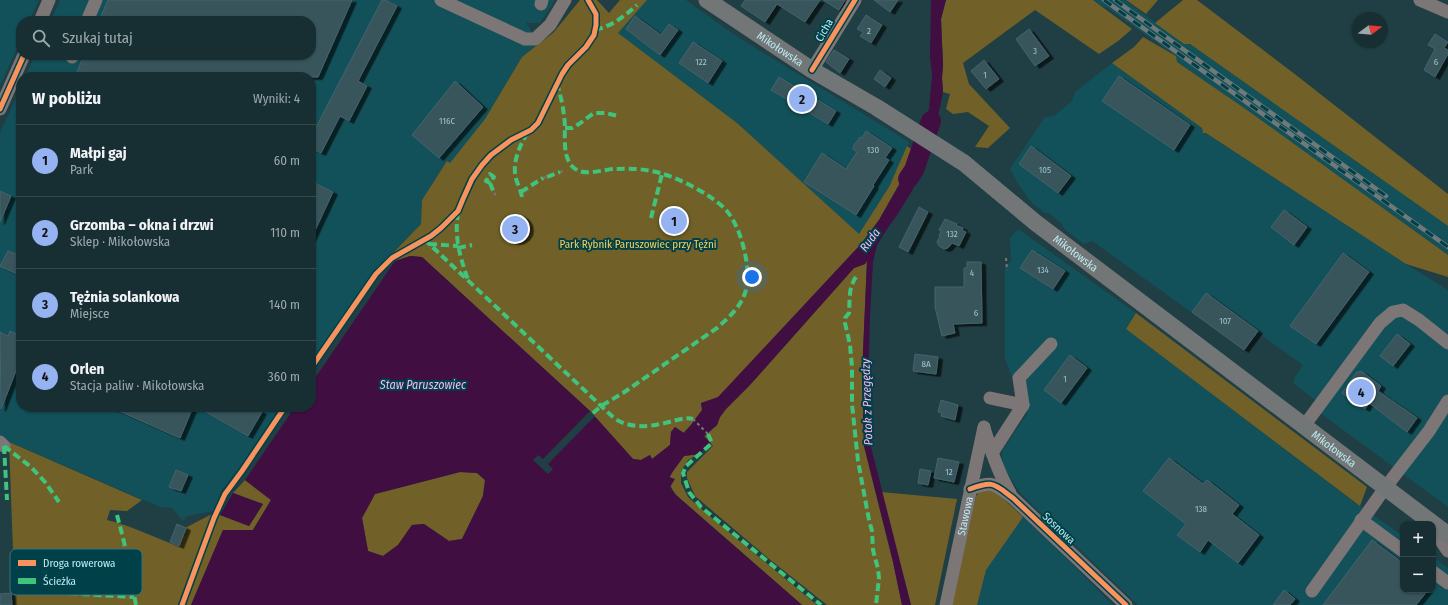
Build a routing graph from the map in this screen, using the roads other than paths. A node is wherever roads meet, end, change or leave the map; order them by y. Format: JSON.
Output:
{"nodes":[{"id":1,"x":49,"y":0,"type":"edge"},
{"id":2,"x":96,"y":0,"type":"edge"},
{"id":3,"x":441,"y":0,"type":"edge"},
{"id":4,"x":565,"y":0,"type":"edge"},
{"id":5,"x":707,"y":0,"type":"edge"},
{"id":6,"x":855,"y":0,"type":"edge"},
{"id":7,"x":1420,"y":0,"type":"edge"},
{"id":8,"x":1448,"y":12,"type":"edge"},
{"id":9,"x":42,"y":16,"type":"edge"},
{"id":10,"x":89,"y":16,"type":"edge"},
{"id":11,"x":22,"y":60,"type":"edge"},
{"id":12,"x":812,"y":70,"type":"junction"},
{"id":13,"x":16,"y":72,"type":"edge"},
{"id":14,"x":16,"y":73,"type":"edge"},
{"id":15,"x":0,"y":109,"type":"edge"},
{"id":16,"x":1448,"y":343,"type":"edge"},
{"id":17,"x":1051,"y":344,"type":"dead end"},
{"id":18,"x":990,"y":398,"type":"dead end"},
{"id":19,"x":1448,"y":401,"type":"edge"},
{"id":20,"x":1023,"y":405,"type":"junction"},
{"id":21,"x":1304,"y":426,"type":"junction"},
{"id":22,"x":992,"y":453,"type":"junction"},
{"id":23,"x":976,"y":464,"type":"junction"},
{"id":24,"x":998,"y":482,"type":"junction"},
{"id":25,"x":1385,"y":488,"type":"junction"},
{"id":26,"x":970,"y":489,"type":"junction"},
{"id":27,"x":1361,"y":520,"type":"junction"},
{"id":28,"x":1426,"y":521,"type":"edge"},
{"id":29,"x":1436,"y":528,"type":"edge"},
{"id":30,"x":1436,"y":533,"type":"edge"},
{"id":31,"x":1448,"y":536,"type":"edge"},
{"id":32,"x":1400,"y":549,"type":"edge"},
{"id":33,"x":1448,"y":551,"type":"edge"},
{"id":34,"x":1436,"y":574,"type":"edge"},
{"id":35,"x":1448,"y":583,"type":"edge"},
{"id":36,"x":1312,"y":591,"type":"dead end"},
{"id":37,"x":946,"y":605,"type":"edge"},
{"id":38,"x":1126,"y":605,"type":"edge"}],
"edges":[{"from":1,"to":9,"type":"street"},
{"from":2,"to":10,"type":"street"},
{"from":3,"to":4,"type":"street"},
{"from":5,"to":12,"type":"main road","name":"Mikołowska"},
{"from":6,"to":12,"type":"street","name":"Cicha"},
{"from":7,"to":8,"type":"street"},
{"from":11,"to":13,"type":"street"},
{"from":12,"to":21,"type":"main road","name":"Mikołowska"},
{"from":14,"to":15,"type":"street"},
{"from":16,"to":21,"type":"street"},
{"from":17,"to":20,"type":"street"},
{"from":18,"to":20,"type":"street"},
{"from":19,"to":25,"type":"street"},
{"from":20,"to":22,"type":"street"},
{"from":21,"to":25,"type":"main road","name":"Mikołowska"},
{"from":22,"to":23,"type":"street","name":"Stawowa"},
{"from":22,"to":24,"type":"street"},
{"from":23,"to":24,"type":"street","name":"Sosnowa"},
{"from":23,"to":26,"type":"street","name":"Stawowa"},
{"from":24,"to":26,"type":"street"},
{"from":24,"to":38,"type":"street","name":"Sosnowa"},
{"from":25,"to":27,"type":"street"},
{"from":25,"to":28,"type":"main road","name":"Mikołowska"},
{"from":26,"to":37,"type":"street","name":"Stawowa"},
{"from":27,"to":32,"type":"street"},
{"from":27,"to":36,"type":"street"},
{"from":29,"to":31,"type":"main road","name":"Mikołowska"},
{"from":30,"to":33,"type":"street"},
{"from":34,"to":35,"type":"street"}]}
